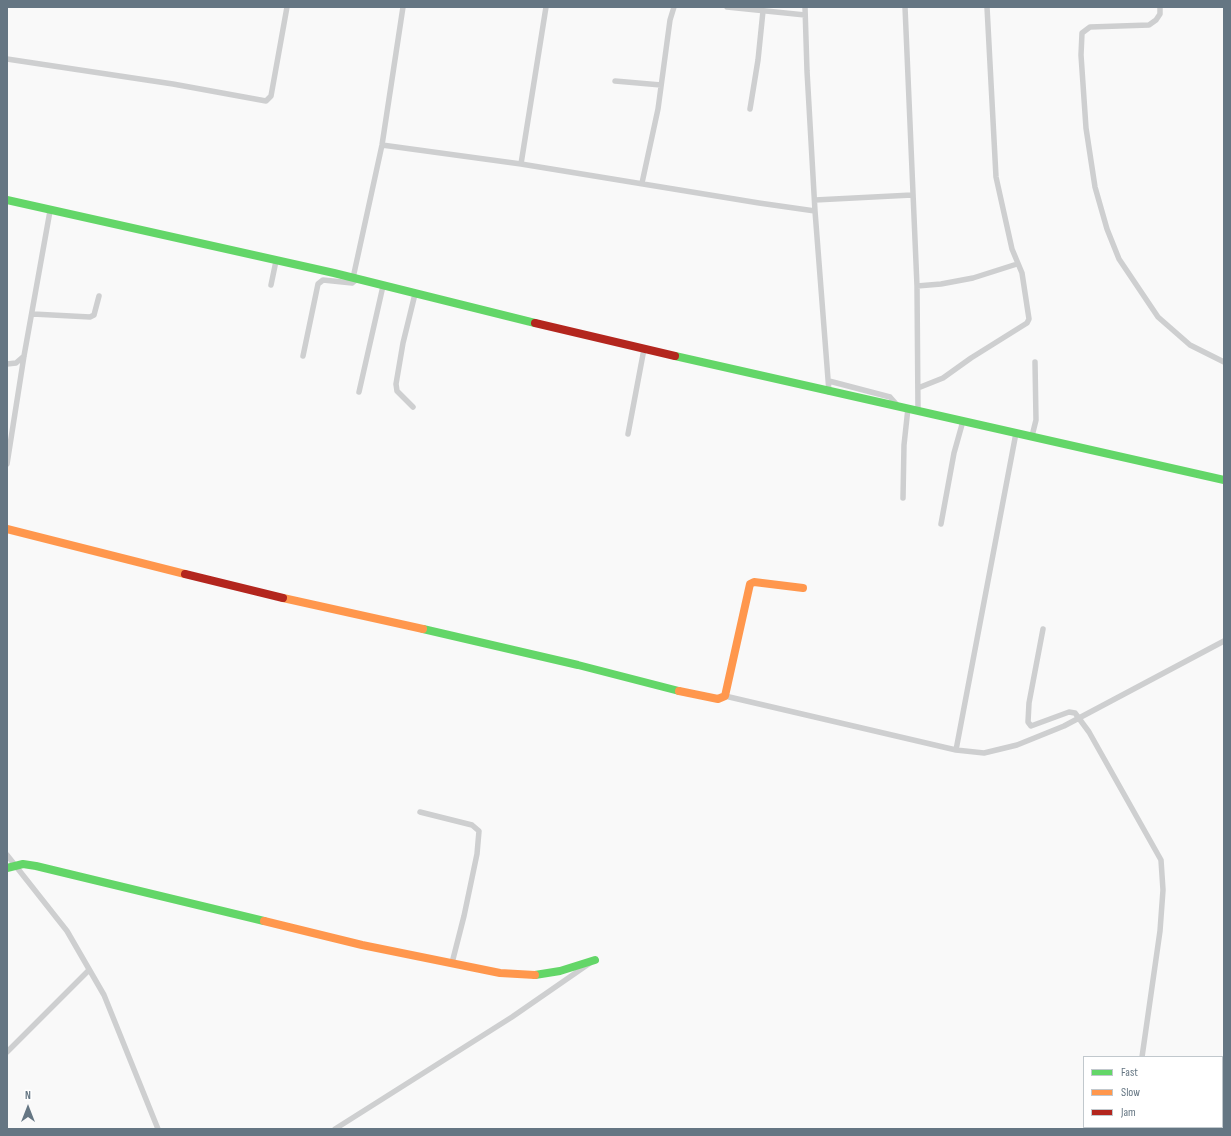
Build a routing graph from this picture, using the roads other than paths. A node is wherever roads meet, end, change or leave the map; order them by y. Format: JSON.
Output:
{"nodes":[{"id":1,"x":287,"y":7,"type":"edge"},
{"id":2,"x":403,"y":7,"type":"edge"},
{"id":3,"x":546,"y":7,"type":"edge"},
{"id":4,"x":674,"y":7,"type":"edge"},
{"id":5,"x":727,"y":7,"type":"edge"},
{"id":6,"x":805,"y":7,"type":"edge"},
{"id":7,"x":904,"y":7,"type":"edge"},
{"id":8,"x":987,"y":7,"type":"edge"},
{"id":9,"x":1160,"y":7,"type":"edge"},
{"id":10,"x":763,"y":11,"type":"junction"},
{"id":11,"x":805,"y":15,"type":"junction"},
{"id":12,"x":7,"y":59,"type":"edge"},
{"id":13,"x":615,"y":81,"type":"dead end"},
{"id":14,"x":661,"y":85,"type":"junction"},
{"id":15,"x":750,"y":109,"type":"dead end"},
{"id":16,"x":382,"y":145,"type":"junction"},
{"id":17,"x":521,"y":164,"type":"junction"},
{"id":18,"x":642,"y":183,"type":"junction"},
{"id":19,"x":912,"y":195,"type":"junction"},
{"id":20,"x":7,"y":200,"type":"edge"},
{"id":21,"x":815,"y":200,"type":"junction"},
{"id":22,"x":50,"y":211,"type":"junction"},
{"id":23,"x":815,"y":211,"type":"junction"},
{"id":24,"x":276,"y":261,"type":"junction"},
{"id":25,"x":1018,"y":264,"type":"junction"},
{"id":26,"x":355,"y":279,"type":"junction"},
{"id":27,"x":271,"y":285,"type":"dead end"},
{"id":28,"x":383,"y":286,"type":"junction"},
{"id":29,"x":917,"y":286,"type":"junction"},
{"id":30,"x":415,"y":294,"type":"junction"},
{"id":31,"x":99,"y":296,"type":"dead end"},
{"id":32,"x":33,"y":314,"type":"junction"},
{"id":33,"x":644,"y":349,"type":"junction"},
{"id":34,"x":24,"y":356,"type":"junction"},
{"id":35,"x":303,"y":356,"type":"dead end"},
{"id":36,"x":1035,"y":362,"type":"dead end"},
{"id":37,"x":1224,"y":362,"type":"edge"},
{"id":38,"x":7,"y":364,"type":"edge"},
{"id":39,"x":828,"y":381,"type":"junction"},
{"id":40,"x":918,"y":388,"type":"junction"},
{"id":41,"x":359,"y":392,"type":"dead end"},
{"id":42,"x":829,"y":392,"type":"junction"},
{"id":43,"x":898,"y":406,"type":"junction"},
{"id":44,"x":413,"y":407,"type":"dead end"},
{"id":45,"x":908,"y":408,"type":"junction"},
{"id":46,"x":918,"y":411,"type":"junction"},
{"id":47,"x":963,"y":421,"type":"junction"},
{"id":48,"x":1016,"y":433,"type":"junction"},
{"id":49,"x":628,"y":434,"type":"dead end"},
{"id":50,"x":1032,"y":436,"type":"junction"},
{"id":51,"x":7,"y":464,"type":"edge"},
{"id":52,"x":1224,"y":480,"type":"edge"},
{"id":53,"x":903,"y":498,"type":"dead end"},
{"id":54,"x":941,"y":524,"type":"dead end"},
{"id":55,"x":7,"y":529,"type":"edge"},
{"id":56,"x":804,"y":588,"type":"dead end"},
{"id":57,"x":1043,"y":630,"type":"dead end"},
{"id":58,"x":1224,"y":641,"type":"edge"},
{"id":59,"x":725,"y":696,"type":"junction"},
{"id":60,"x":1080,"y":718,"type":"junction"},
{"id":61,"x":956,"y":750,"type":"junction"},
{"id":62,"x":420,"y":812,"type":"dead end"},
{"id":63,"x":7,"y":855,"type":"edge"},
{"id":64,"x":16,"y":865,"type":"junction"},
{"id":65,"x":7,"y":868,"type":"edge"},
{"id":66,"x":595,"y":960,"type":"joint"},
{"id":67,"x":452,"y":962,"type":"junction"},
{"id":68,"x":89,"y":970,"type":"junction"},
{"id":69,"x":7,"y":1052,"type":"edge"},
{"id":70,"x":1142,"y":1056,"type":"edge"},
{"id":71,"x":158,"y":1129,"type":"edge"},
{"id":72,"x":335,"y":1129,"type":"edge"}],
"edges":[{"from":1,"to":12,"type":"street"},
{"from":2,"to":16,"type":"street"},
{"from":3,"to":17,"type":"street"},
{"from":4,"to":14,"type":"street"},
{"from":5,"to":10,"type":"street"},
{"from":6,"to":11,"type":"street"},
{"from":7,"to":19,"type":"street"},
{"from":8,"to":25,"type":"street"},
{"from":9,"to":37,"type":"street"},
{"from":10,"to":11,"type":"street"},
{"from":10,"to":15,"type":"street"},
{"from":11,"to":21,"type":"street"},
{"from":13,"to":14,"type":"street"},
{"from":14,"to":18,"type":"street"},
{"from":16,"to":17,"type":"street"},
{"from":16,"to":26,"type":"street"},
{"from":17,"to":18,"type":"street"},
{"from":18,"to":23,"type":"street"},
{"from":19,"to":21,"type":"street"},
{"from":19,"to":29,"type":"street"},
{"from":20,"to":22,"type":"street"},
{"from":21,"to":23,"type":"street"},
{"from":22,"to":24,"type":"street"},
{"from":22,"to":32,"type":"street"},
{"from":23,"to":39,"type":"street"},
{"from":24,"to":26,"type":"street"},
{"from":24,"to":27,"type":"street"},
{"from":25,"to":29,"type":"street"},
{"from":25,"to":40,"type":"street"},
{"from":26,"to":28,"type":"street"},
{"from":26,"to":35,"type":"street"},
{"from":28,"to":30,"type":"street"},
{"from":28,"to":41,"type":"street"},
{"from":29,"to":40,"type":"street"},
{"from":30,"to":33,"type":"street"},
{"from":30,"to":44,"type":"street"},
{"from":31,"to":32,"type":"street"},
{"from":32,"to":34,"type":"street"},
{"from":33,"to":42,"type":"street"},
{"from":33,"to":49,"type":"street"},
{"from":34,"to":38,"type":"street"},
{"from":34,"to":51,"type":"street"},
{"from":36,"to":50,"type":"street"},
{"from":39,"to":42,"type":"street"},
{"from":39,"to":43,"type":"street"},
{"from":40,"to":46,"type":"street"},
{"from":42,"to":43,"type":"street"},
{"from":43,"to":45,"type":"street"},
{"from":45,"to":46,"type":"street"},
{"from":45,"to":53,"type":"street"},
{"from":46,"to":47,"type":"street"},
{"from":47,"to":48,"type":"street"},
{"from":47,"to":54,"type":"street"},
{"from":48,"to":50,"type":"street"},
{"from":48,"to":61,"type":"street"},
{"from":50,"to":52,"type":"street"},
{"from":55,"to":59,"type":"street"},
{"from":56,"to":59,"type":"street"},
{"from":57,"to":60,"type":"street"},
{"from":58,"to":60,"type":"street"},
{"from":59,"to":61,"type":"street"},
{"from":60,"to":61,"type":"street"},
{"from":60,"to":70,"type":"street"},
{"from":62,"to":67,"type":"street"},
{"from":63,"to":64,"type":"street"},
{"from":64,"to":65,"type":"street"},
{"from":64,"to":67,"type":"street"},
{"from":64,"to":68,"type":"street"},
{"from":66,"to":67,"type":"street"},
{"from":66,"to":72,"type":"street"},
{"from":68,"to":69,"type":"street"},
{"from":68,"to":71,"type":"street"}]}
